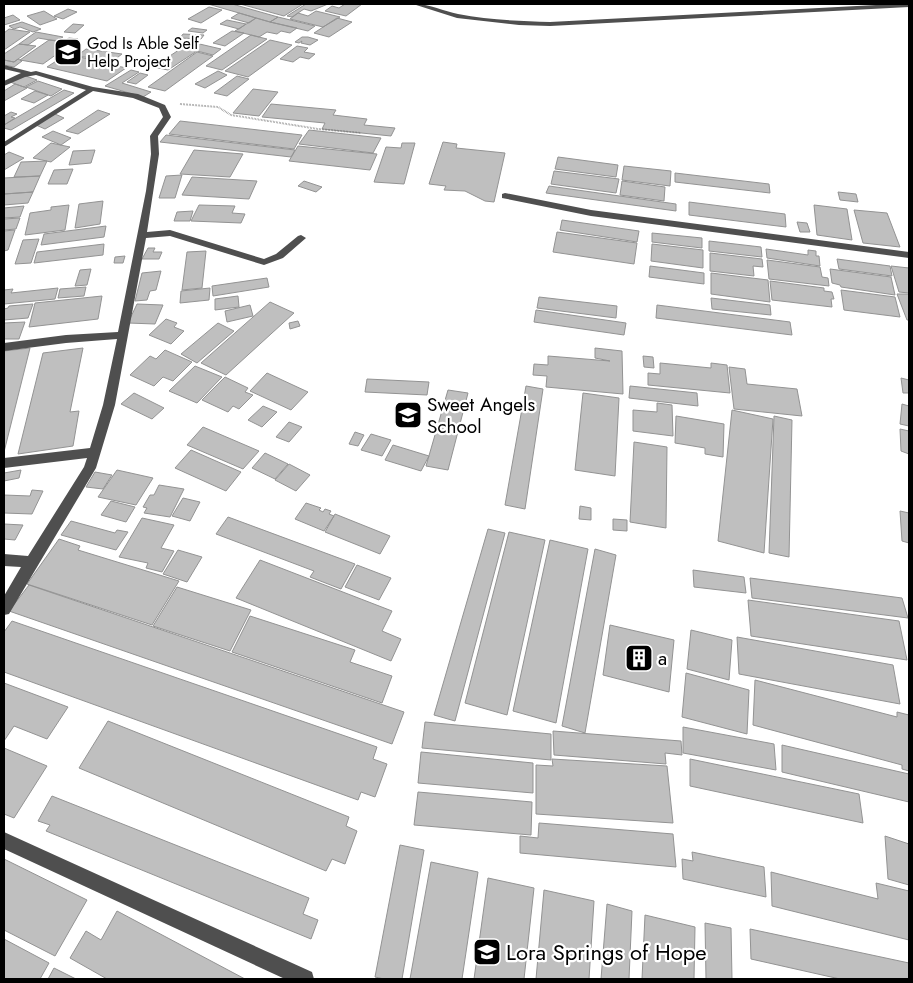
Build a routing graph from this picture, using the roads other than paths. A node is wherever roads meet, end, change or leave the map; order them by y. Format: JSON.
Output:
{"nodes":[{"id":1,"x":416,"y":4,"type":"edge"},
{"id":2,"x":909,"y":6,"type":"edge"},
{"id":3,"x":4,"y":67,"type":"edge"},
{"id":4,"x":36,"y":73,"type":"junction"},
{"id":5,"x":4,"y":84,"type":"edge"},
{"id":6,"x":92,"y":89,"type":"junction"},
{"id":7,"x":4,"y":145,"type":"edge"},
{"id":8,"x":505,"y":196,"type":"dead end"},
{"id":9,"x":142,"y":235,"type":"junction"},
{"id":10,"x":301,"y":238,"type":"dead end"},
{"id":11,"x":909,"y":255,"type":"edge"},
{"id":12,"x":123,"y":335,"type":"junction"},
{"id":13,"x":4,"y":347,"type":"edge"},
{"id":14,"x":94,"y":452,"type":"junction"},
{"id":15,"x":4,"y":463,"type":"edge"},
{"id":16,"x":4,"y":560,"type":"edge"},
{"id":17,"x":31,"y":562,"type":"junction"},
{"id":18,"x":4,"y":609,"type":"edge"},
{"id":19,"x":4,"y":840,"type":"edge"},
{"id":20,"x":305,"y":979,"type":"edge"}],
"edges":[{"from":1,"to":2,"type":"street"},
{"from":3,"to":4,"type":"street"},
{"from":4,"to":5,"type":"street"},
{"from":4,"to":6,"type":"street"},
{"from":6,"to":7,"type":"street"},
{"from":6,"to":9,"type":"street"},
{"from":8,"to":11,"type":"street"},
{"from":9,"to":10,"type":"street"},
{"from":9,"to":12,"type":"street"},
{"from":12,"to":13,"type":"street"},
{"from":12,"to":14,"type":"street"},
{"from":14,"to":15,"type":"street"},
{"from":14,"to":17,"type":"street"},
{"from":16,"to":17,"type":"street"},
{"from":17,"to":18,"type":"street"},
{"from":19,"to":20,"type":"street"}]}
